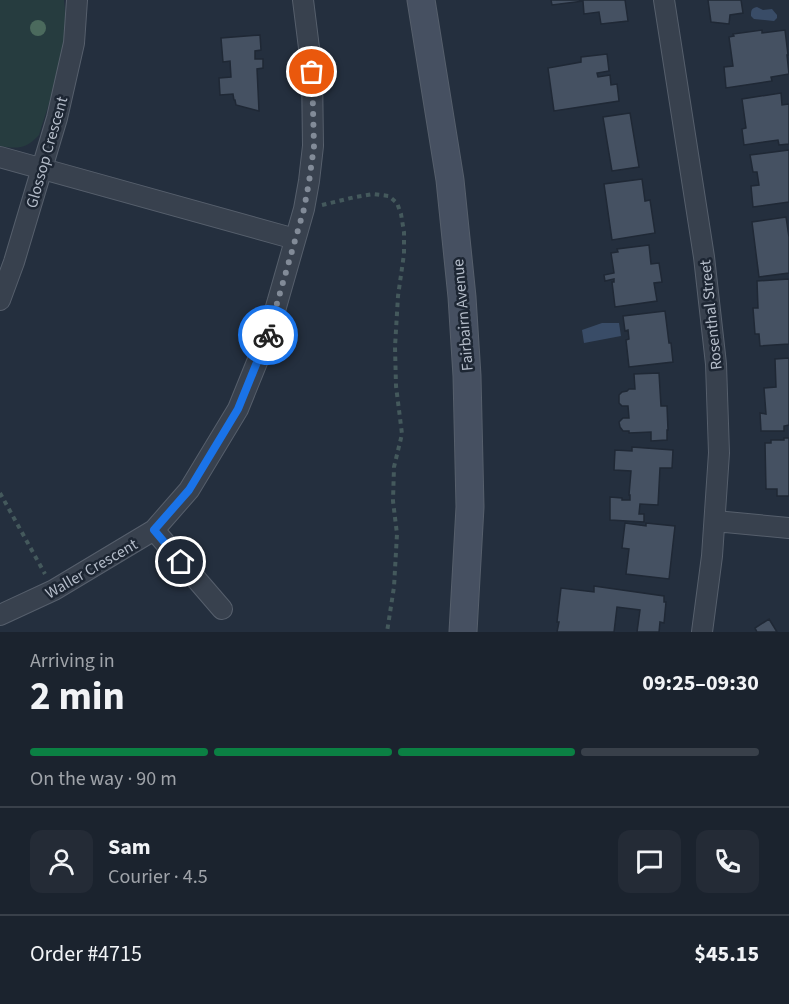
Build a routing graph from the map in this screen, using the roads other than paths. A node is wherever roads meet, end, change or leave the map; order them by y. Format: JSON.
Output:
{"nodes":[{"id":1,"x":77,"y":0,"type":"edge"},
{"id":2,"x":303,"y":0,"type":"edge"},
{"id":3,"x":422,"y":0,"type":"edge"},
{"id":4,"x":664,"y":0,"type":"edge"},
{"id":5,"x":0,"y":157,"type":"edge"},
{"id":6,"x":42,"y":170,"type":"junction"},
{"id":7,"x":295,"y":239,"type":"junction"},
{"id":8,"x":0,"y":300,"type":"edge"},
{"id":9,"x":715,"y":521,"type":"junction"},
{"id":10,"x":789,"y":528,"type":"edge"},
{"id":11,"x":154,"y":530,"type":"junction"},
{"id":12,"x":222,"y":609,"type":"dead end"},
{"id":13,"x":0,"y":615,"type":"edge"},
{"id":14,"x":463,"y":632,"type":"edge"},
{"id":15,"x":702,"y":632,"type":"edge"}],
"edges":[{"from":1,"to":6,"type":"street","name":"Glossop Crescent"},
{"from":2,"to":7,"type":"street","name":"Waller Crescent"},
{"from":3,"to":14,"type":"main road","name":"Fairbairn Avenue"},
{"from":4,"to":9,"type":"street","name":"Rosenthal Street"},
{"from":5,"to":6,"type":"street"},
{"from":6,"to":7,"type":"street"},
{"from":6,"to":8,"type":"street","name":"Glossop Crescent"},
{"from":7,"to":11,"type":"street","name":"Waller Crescent"},
{"from":9,"to":10,"type":"street"},
{"from":9,"to":15,"type":"street","name":"Rosenthal Street"},
{"from":11,"to":12,"type":"street"},
{"from":11,"to":13,"type":"street","name":"Waller Crescent"}]}
